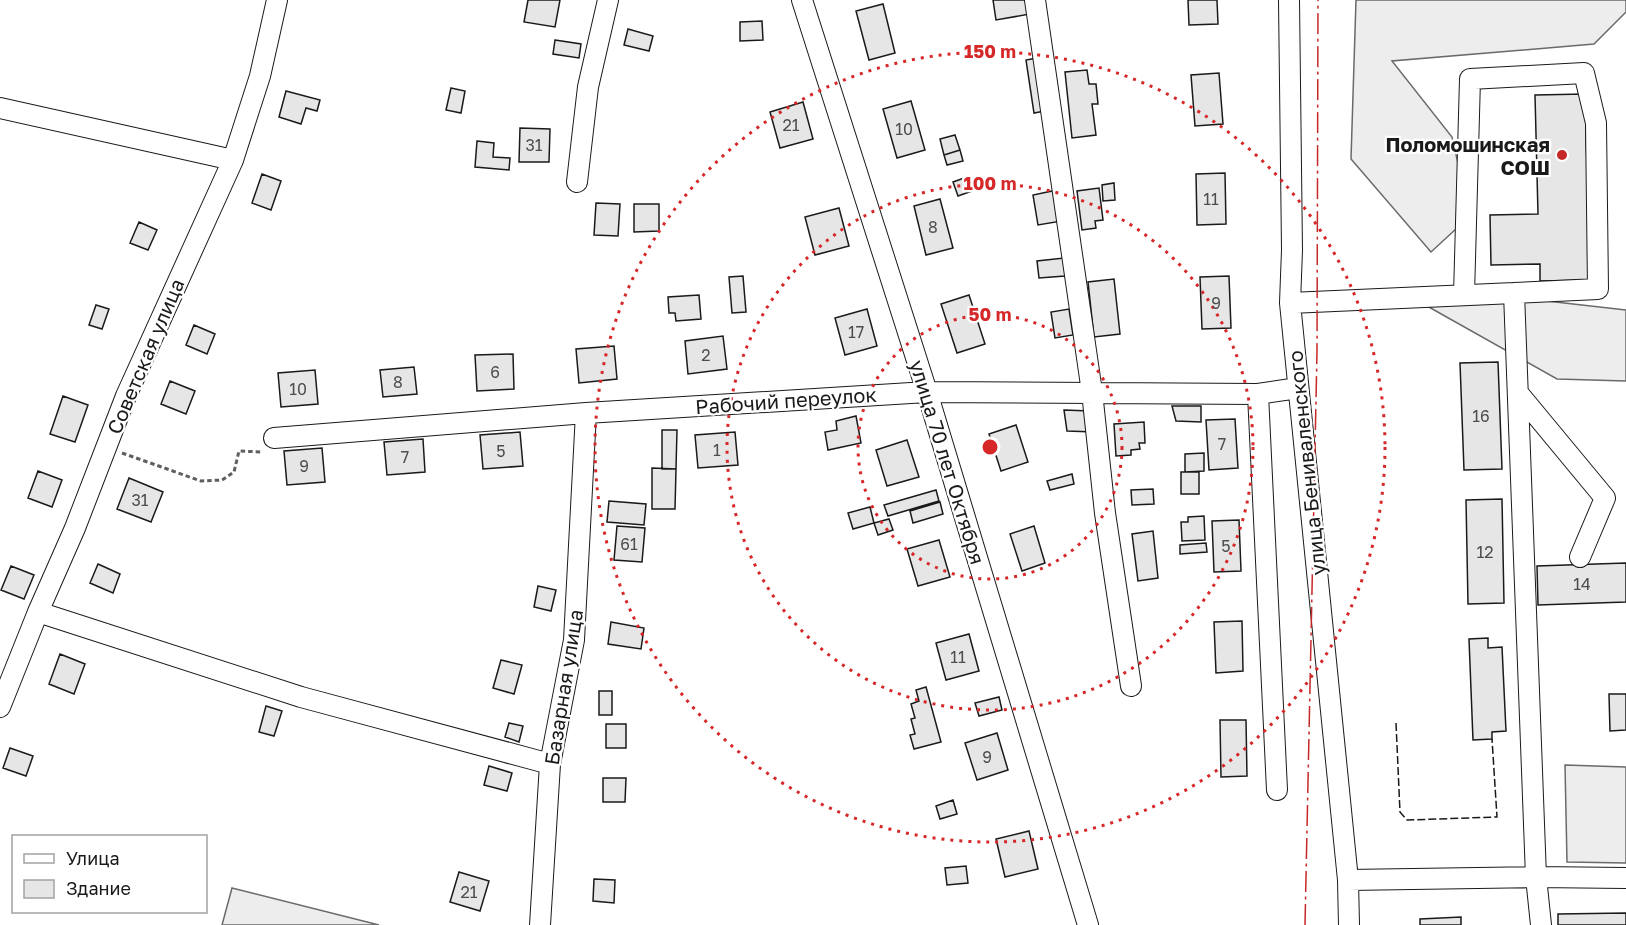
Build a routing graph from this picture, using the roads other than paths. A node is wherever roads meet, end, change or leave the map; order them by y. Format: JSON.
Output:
{"nodes":[{"id":1,"x":277,"y":0,"type":"edge"},
{"id":2,"x":608,"y":0,"type":"edge"},
{"id":3,"x":802,"y":0,"type":"edge"},
{"id":4,"x":1035,"y":0,"type":"edge"},
{"id":5,"x":1289,"y":0,"type":"edge"},
{"id":6,"x":0,"y":108,"type":"edge"},
{"id":7,"x":233,"y":160,"type":"junction"},
{"id":8,"x":577,"y":182,"type":"dead end"},
{"id":9,"x":1514,"y":292,"type":"junction"},
{"id":10,"x":1464,"y":295,"type":"junction"},
{"id":11,"x":1290,"y":303,"type":"junction"},
{"id":12,"x":1298,"y":388,"type":"junction"},
{"id":13,"x":927,"y":392,"type":"junction"},
{"id":14,"x":1092,"y":392,"type":"junction"},
{"id":15,"x":1518,"y":393,"type":"junction"},
{"id":16,"x":1258,"y":394,"type":"junction"},
{"id":17,"x":586,"y":413,"type":"junction"},
{"id":18,"x":274,"y":438,"type":"road end"},
{"id":19,"x":1580,"y":557,"type":"dead end"},
{"id":20,"x":38,"y":612,"type":"junction"},
{"id":21,"x":1131,"y":686,"type":"dead end"},
{"id":22,"x":0,"y":707,"type":"edge"},
{"id":23,"x":550,"y":764,"type":"junction"},
{"id":24,"x":1277,"y":790,"type":"dead end"},
{"id":25,"x":1536,"y":877,"type":"junction"},
{"id":26,"x":1626,"y":878,"type":"edge"},
{"id":27,"x":1348,"y":880,"type":"junction"},
{"id":28,"x":540,"y":925,"type":"edge"},
{"id":29,"x":1088,"y":925,"type":"edge"},
{"id":30,"x":1349,"y":925,"type":"edge"},
{"id":31,"x":1541,"y":925,"type":"edge"}],
"edges":[{"from":1,"to":7,"type":"street","name":"Советская улица"},
{"from":2,"to":8,"type":"street"},
{"from":3,"to":13,"type":"street","name":"улица 70 лет Октября"},
{"from":4,"to":14,"type":"street"},
{"from":5,"to":11,"type":"street","name":"улица Бениваленского"},
{"from":6,"to":7,"type":"street"},
{"from":7,"to":20,"type":"street","name":"Советская улица"},
{"from":9,"to":10,"type":"street"},
{"from":9,"to":10,"type":"street"},
{"from":9,"to":15,"type":"street"},
{"from":10,"to":11,"type":"street"},
{"from":11,"to":12,"type":"street","name":"улица Бениваленского"},
{"from":12,"to":16,"type":"street","name":"Рабочий переулок"},
{"from":12,"to":27,"type":"street","name":"улица Бениваленского"},
{"from":13,"to":14,"type":"street","name":"Рабочий переулок"},
{"from":13,"to":17,"type":"street","name":"Рабочий переулок"},
{"from":13,"to":29,"type":"street","name":"улица 70 лет Октября"},
{"from":14,"to":16,"type":"street","name":"Рабочий переулок"},
{"from":14,"to":21,"type":"street"},
{"from":15,"to":19,"type":"street"},
{"from":15,"to":25,"type":"street"},
{"from":16,"to":24,"type":"street"},
{"from":17,"to":18,"type":"street","name":"Рабочий переулок"},
{"from":17,"to":23,"type":"street","name":"Базарная улица"},
{"from":20,"to":22,"type":"street","name":"Советская улица"},
{"from":20,"to":23,"type":"street"},
{"from":23,"to":28,"type":"street","name":"Базарная улица"},
{"from":25,"to":26,"type":"street"},
{"from":25,"to":27,"type":"street"},
{"from":25,"to":31,"type":"street"},
{"from":27,"to":30,"type":"street","name":"улица Бениваленского"}]}
